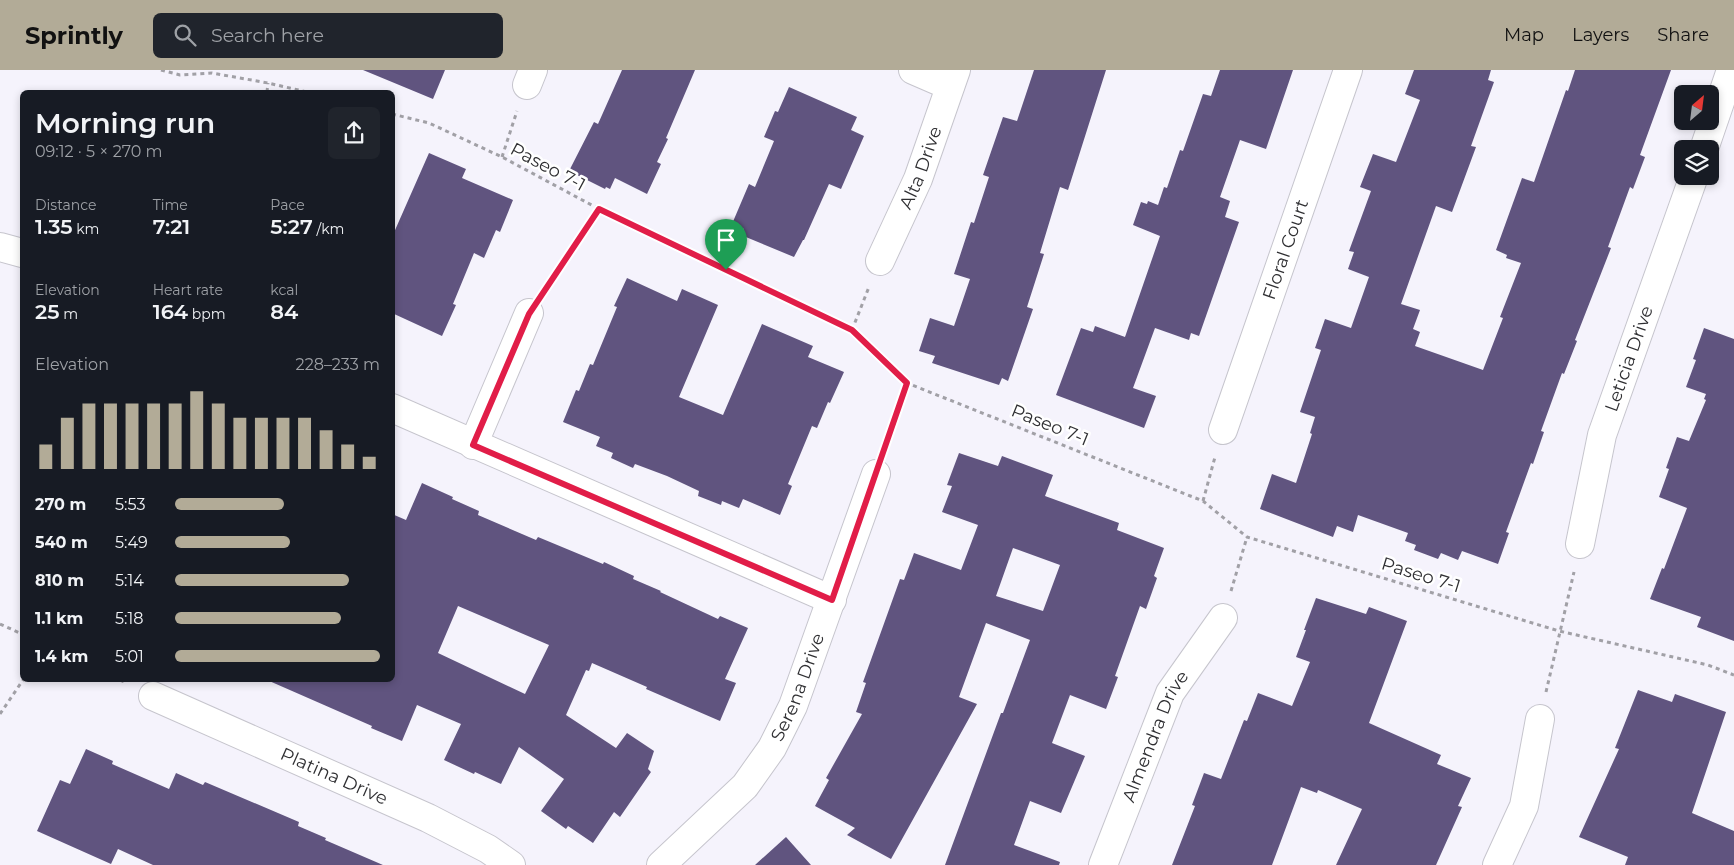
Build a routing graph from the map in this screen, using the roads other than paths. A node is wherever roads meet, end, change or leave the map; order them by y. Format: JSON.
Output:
{"nodes":[{"id":1,"x":913,"y":70,"type":"edge"},
{"id":2,"x":1348,"y":70,"type":"edge"},
{"id":3,"x":1731,"y":70,"type":"edge"},
{"id":4,"x":953,"y":78,"type":"edge"},
{"id":5,"x":1707,"y":140,"type":"edge"},
{"id":6,"x":1691,"y":185,"type":"edge"},
{"id":7,"x":0,"y":247,"type":"edge"},
{"id":8,"x":20,"y":252,"type":"edge"},
{"id":9,"x":880,"y":261,"type":"road end"},
{"id":10,"x":529,"y":314,"type":"road end"},
{"id":11,"x":395,"y":409,"type":"edge"},
{"id":12,"x":1223,"y":430,"type":"road end"},
{"id":13,"x":473,"y":445,"type":"junction"},
{"id":14,"x":876,"y":474,"type":"road end"},
{"id":15,"x":1580,"y":544,"type":"road end"},
{"id":16,"x":832,"y":600,"type":"junction"},
{"id":17,"x":1223,"y":618,"type":"road end"},
{"id":18,"x":153,"y":696,"type":"dead end"},
{"id":19,"x":1540,"y":719,"type":"road end"},
{"id":20,"x":511,"y":865,"type":"edge"},
{"id":21,"x":662,"y":865,"type":"edge"},
{"id":22,"x":1103,"y":865,"type":"edge"},
{"id":23,"x":1497,"y":865,"type":"edge"}],
"edges":[{"from":1,"to":4,"type":"street"},
{"from":2,"to":12,"type":"street","name":"Floral Court"},
{"from":3,"to":5,"type":"street"},
{"from":4,"to":9,"type":"street","name":"Alta Drive"},
{"from":6,"to":15,"type":"street","name":"Leticia Drive"},
{"from":7,"to":8,"type":"street"},
{"from":10,"to":13,"type":"street"},
{"from":11,"to":13,"type":"street"},
{"from":13,"to":16,"type":"street"},
{"from":14,"to":16,"type":"street","name":"Serena Drive"},
{"from":16,"to":21,"type":"street","name":"Serena Drive"},
{"from":17,"to":22,"type":"street","name":"Almendra Drive"},
{"from":18,"to":20,"type":"street","name":"Platina Drive"},
{"from":19,"to":23,"type":"street"}]}
